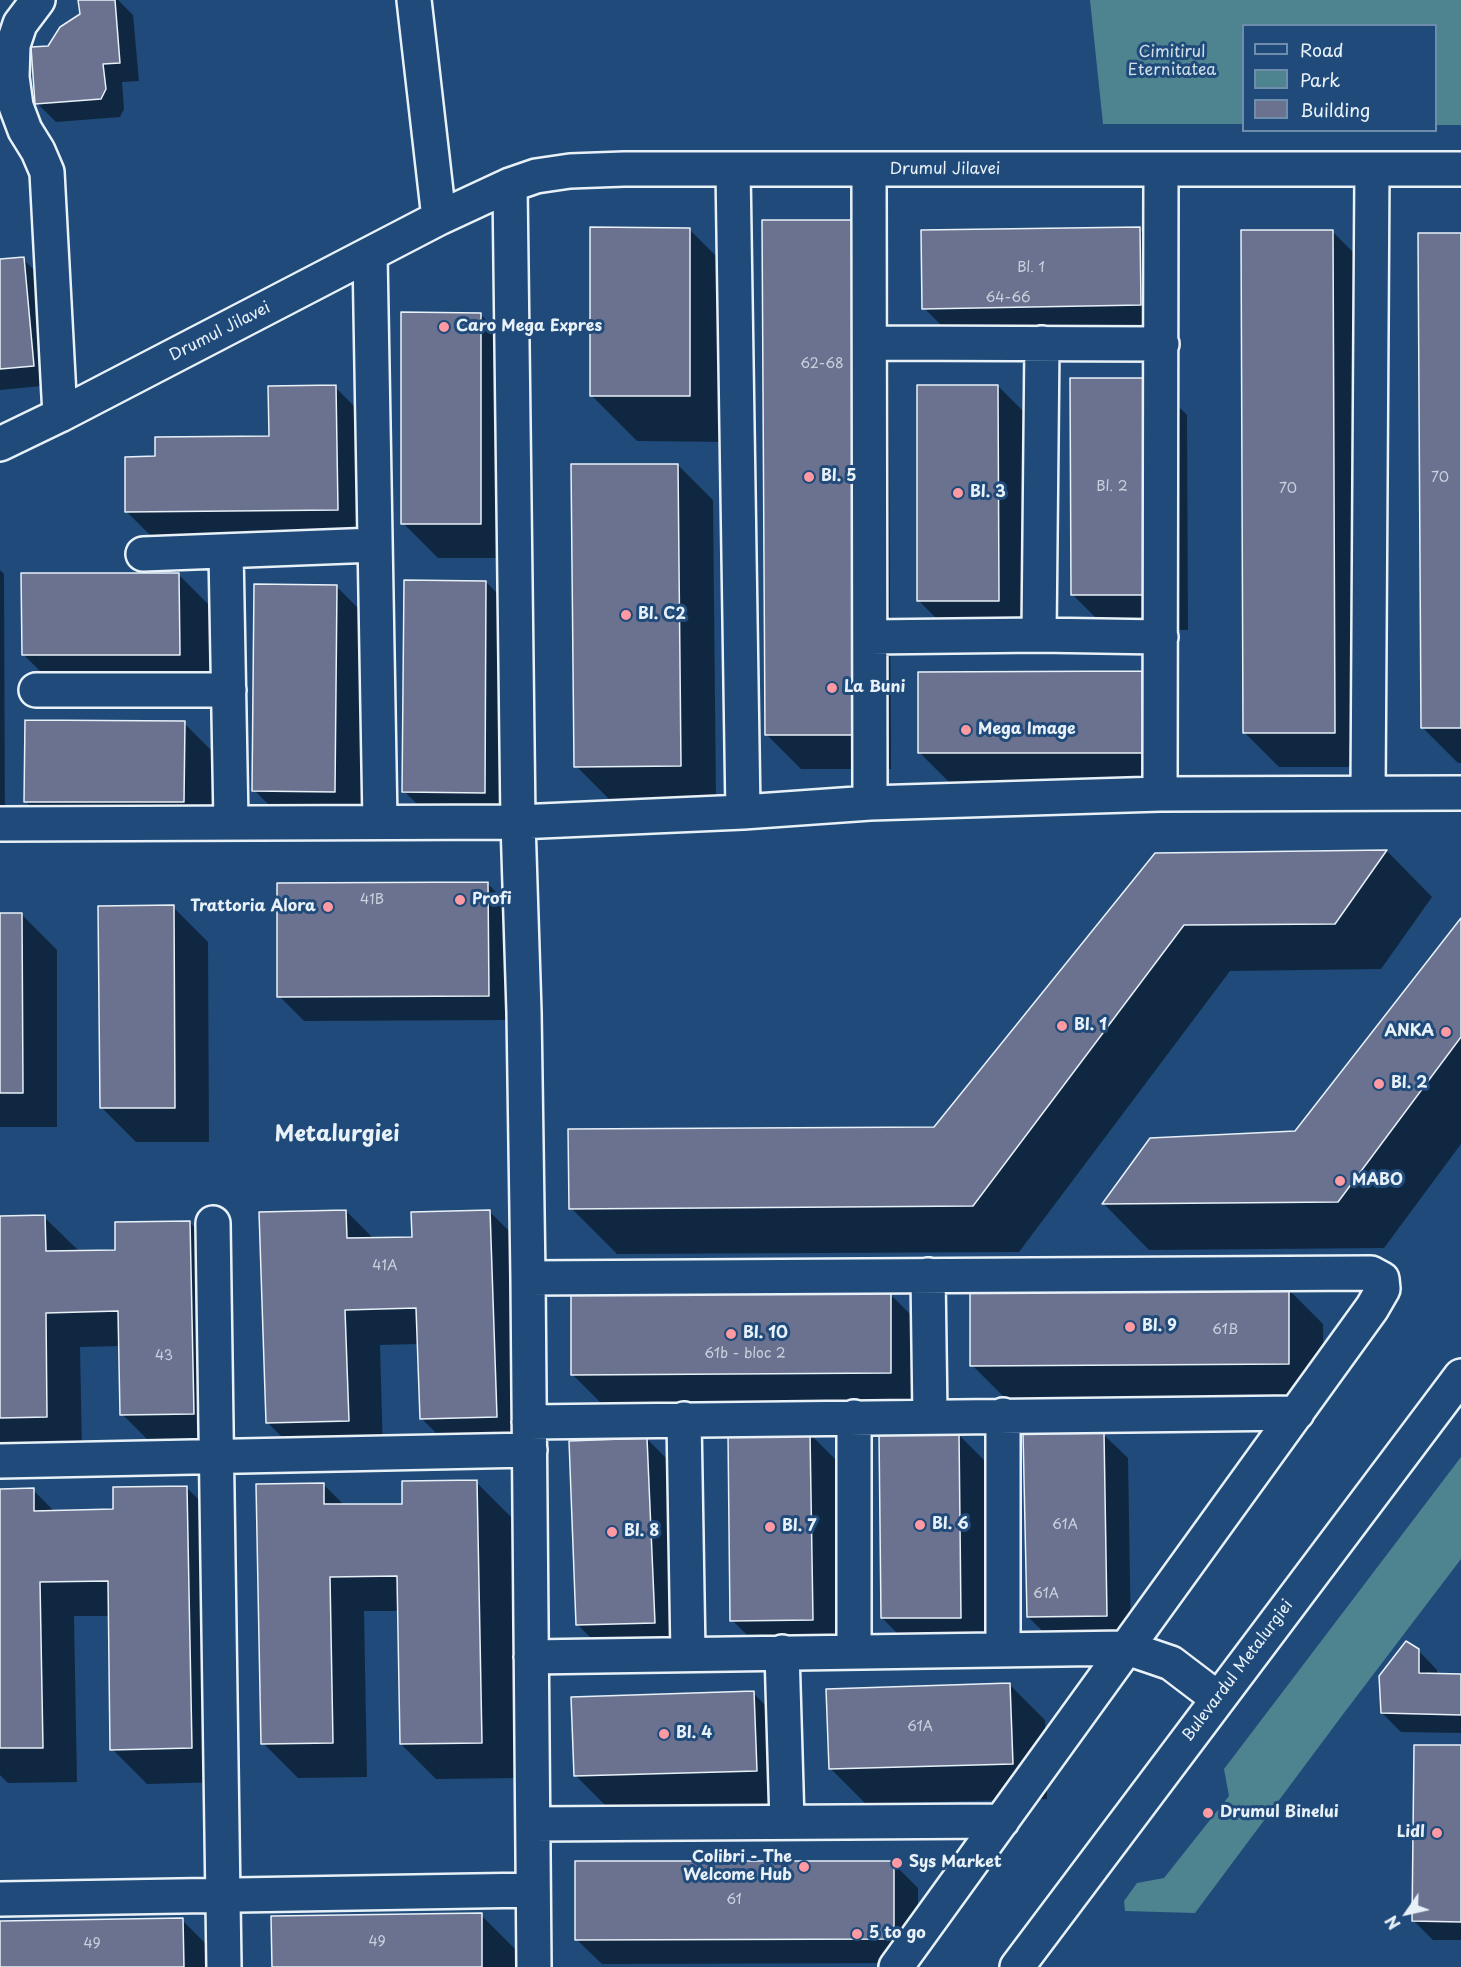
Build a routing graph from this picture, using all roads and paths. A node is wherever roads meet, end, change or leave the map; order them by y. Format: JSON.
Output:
{"nodes":[{"id":1,"x":38,"y":0,"type":"edge"},
{"id":2,"x":414,"y":0,"type":"edge"},
{"id":3,"x":734,"y":169,"type":"junction"},
{"id":4,"x":1372,"y":169,"type":"junction"},
{"id":5,"x":1461,"y":169,"type":"edge"},
{"id":6,"x":869,"y":170,"type":"junction"},
{"id":7,"x":1161,"y":170,"type":"junction"},
{"id":8,"x":510,"y":185,"type":"junction"},
{"id":9,"x":439,"y":218,"type":"junction"},
{"id":10,"x":370,"y":254,"type":"junction"},
{"id":11,"x":870,"y":343,"type":"junction"},
{"id":12,"x":1042,"y":343,"type":"junction"},
{"id":13,"x":1162,"y":344,"type":"junction"},
{"id":14,"x":60,"y":415,"type":"junction"},
{"id":15,"x":0,"y":444,"type":"edge"},
{"id":16,"x":375,"y":545,"type":"junction"},
{"id":17,"x":226,"y":551,"type":"junction"},
{"id":18,"x":143,"y":554,"type":"dead end"},
{"id":19,"x":1039,"y":634,"type":"junction"},
{"id":20,"x":870,"y":637,"type":"junction"},
{"id":21,"x":1161,"y":637,"type":"junction"},
{"id":22,"x":36,"y":690,"type":"dead end"},
{"id":23,"x":229,"y":690,"type":"junction"},
{"id":24,"x":1368,"y":793,"type":"junction"},
{"id":25,"x":1461,"y":793,"type":"edge"},
{"id":26,"x":1160,"y":794,"type":"junction"},
{"id":27,"x":870,"y":803,"type":"junction"},
{"id":28,"x":742,"y":812,"type":"junction"},
{"id":29,"x":231,"y":822,"type":"junction"},
{"id":30,"x":380,"y":822,"type":"junction"},
{"id":31,"x":518,"y":822,"type":"junction"},
{"id":32,"x":0,"y":824,"type":"edge"},
{"id":33,"x":213,"y":1223,"type":"dead end"},
{"id":34,"x":928,"y":1275,"type":"junction"},
{"id":35,"x":528,"y":1278,"type":"junction"},
{"id":36,"x":1461,"y":1376,"type":"edge"},
{"id":37,"x":1297,"y":1413,"type":"junction"},
{"id":38,"x":1003,"y":1415,"type":"junction"},
{"id":39,"x":930,"y":1416,"type":"junction"},
{"id":40,"x":854,"y":1417,"type":"junction"},
{"id":41,"x":684,"y":1419,"type":"junction"},
{"id":42,"x":530,"y":1436,"type":"junction"},
{"id":43,"x":217,"y":1456,"type":"junction"},
{"id":44,"x":0,"y":1461,"type":"edge"},
{"id":45,"x":1127,"y":1648,"type":"junction"},
{"id":46,"x":1003,"y":1649,"type":"junction"},
{"id":47,"x":854,"y":1651,"type":"junction"},
{"id":48,"x":782,"y":1652,"type":"junction"},
{"id":49,"x":688,"y":1654,"type":"junction"},
{"id":50,"x":531,"y":1657,"type":"junction"},
{"id":51,"x":1217,"y":1698,"type":"junction"},
{"id":52,"x":1002,"y":1821,"type":"junction"},
{"id":53,"x":788,"y":1822,"type":"junction"},
{"id":54,"x":533,"y":1824,"type":"junction"},
{"id":55,"x":533,"y":1890,"type":"junction"},
{"id":56,"x":223,"y":1895,"type":"junction"},
{"id":57,"x":0,"y":1899,"type":"edge"},
{"id":58,"x":224,"y":1967,"type":"edge"},
{"id":59,"x":534,"y":1967,"type":"edge"},
{"id":60,"x":896,"y":1967,"type":"edge"},
{"id":61,"x":1017,"y":1967,"type":"edge"}],
"edges":[{"from":1,"to":14,"type":"street"},
{"from":2,"to":9,"type":"street"},
{"from":3,"to":6,"type":"street","name":"Drumul Jilavei"},
{"from":3,"to":8,"type":"street","name":"Drumul Jilavei"},
{"from":3,"to":28,"type":"street"},
{"from":4,"to":5,"type":"street","name":"Drumul Jilavei"},
{"from":4,"to":7,"type":"street","name":"Drumul Jilavei"},
{"from":4,"to":24,"type":"street"},
{"from":6,"to":7,"type":"street","name":"Drumul Jilavei"},
{"from":6,"to":11,"type":"street"},
{"from":7,"to":13,"type":"street"},
{"from":8,"to":9,"type":"street","name":"Drumul Jilavei"},
{"from":8,"to":31,"type":"street"},
{"from":9,"to":10,"type":"street","name":"Drumul Jilavei"},
{"from":10,"to":14,"type":"street","name":"Drumul Jilavei"},
{"from":10,"to":16,"type":"street"},
{"from":11,"to":12,"type":"street"},
{"from":11,"to":20,"type":"street"},
{"from":12,"to":13,"type":"street"},
{"from":12,"to":19,"type":"street"},
{"from":13,"to":21,"type":"street"},
{"from":14,"to":15,"type":"street","name":"Drumul Jilavei"},
{"from":16,"to":17,"type":"street"},
{"from":16,"to":30,"type":"street"},
{"from":17,"to":18,"type":"street"},
{"from":17,"to":23,"type":"street"},
{"from":19,"to":20,"type":"street"},
{"from":19,"to":21,"type":"street"},
{"from":20,"to":27,"type":"street"},
{"from":21,"to":26,"type":"street"},
{"from":22,"to":23,"type":"street"},
{"from":23,"to":29,"type":"street"},
{"from":24,"to":25,"type":"street"},
{"from":24,"to":26,"type":"street"},
{"from":26,"to":27,"type":"street"},
{"from":27,"to":28,"type":"street"},
{"from":28,"to":31,"type":"street"},
{"from":29,"to":30,"type":"street"},
{"from":29,"to":32,"type":"street"},
{"from":30,"to":31,"type":"street"},
{"from":31,"to":35,"type":"street"},
{"from":33,"to":43,"type":"street"},
{"from":34,"to":35,"type":"street"},
{"from":34,"to":37,"type":"street"},
{"from":34,"to":39,"type":"street"},
{"from":35,"to":42,"type":"street"},
{"from":36,"to":51,"type":"street","name":"Bulevardul Metalurgiei"},
{"from":37,"to":38,"type":"street"},
{"from":37,"to":45,"type":"street"},
{"from":38,"to":39,"type":"street"},
{"from":38,"to":46,"type":"street"},
{"from":39,"to":40,"type":"street"},
{"from":40,"to":41,"type":"street"},
{"from":40,"to":47,"type":"street"},
{"from":41,"to":42,"type":"street"},
{"from":41,"to":49,"type":"street"},
{"from":42,"to":43,"type":"street"},
{"from":42,"to":50,"type":"street"},
{"from":43,"to":44,"type":"street"},
{"from":43,"to":56,"type":"street"},
{"from":45,"to":46,"type":"street"},
{"from":45,"to":51,"type":"street"},
{"from":45,"to":52,"type":"street"},
{"from":46,"to":47,"type":"street"},
{"from":47,"to":48,"type":"street"},
{"from":48,"to":49,"type":"street"},
{"from":48,"to":53,"type":"street"},
{"from":49,"to":50,"type":"street"},
{"from":50,"to":54,"type":"street"},
{"from":51,"to":61,"type":"street","name":"Bulevardul Metalurgiei"},
{"from":52,"to":53,"type":"street"},
{"from":52,"to":60,"type":"street"},
{"from":53,"to":54,"type":"street"},
{"from":54,"to":55,"type":"street"},
{"from":55,"to":56,"type":"street"},
{"from":55,"to":59,"type":"street"},
{"from":56,"to":57,"type":"street"},
{"from":56,"to":58,"type":"street"}]}
